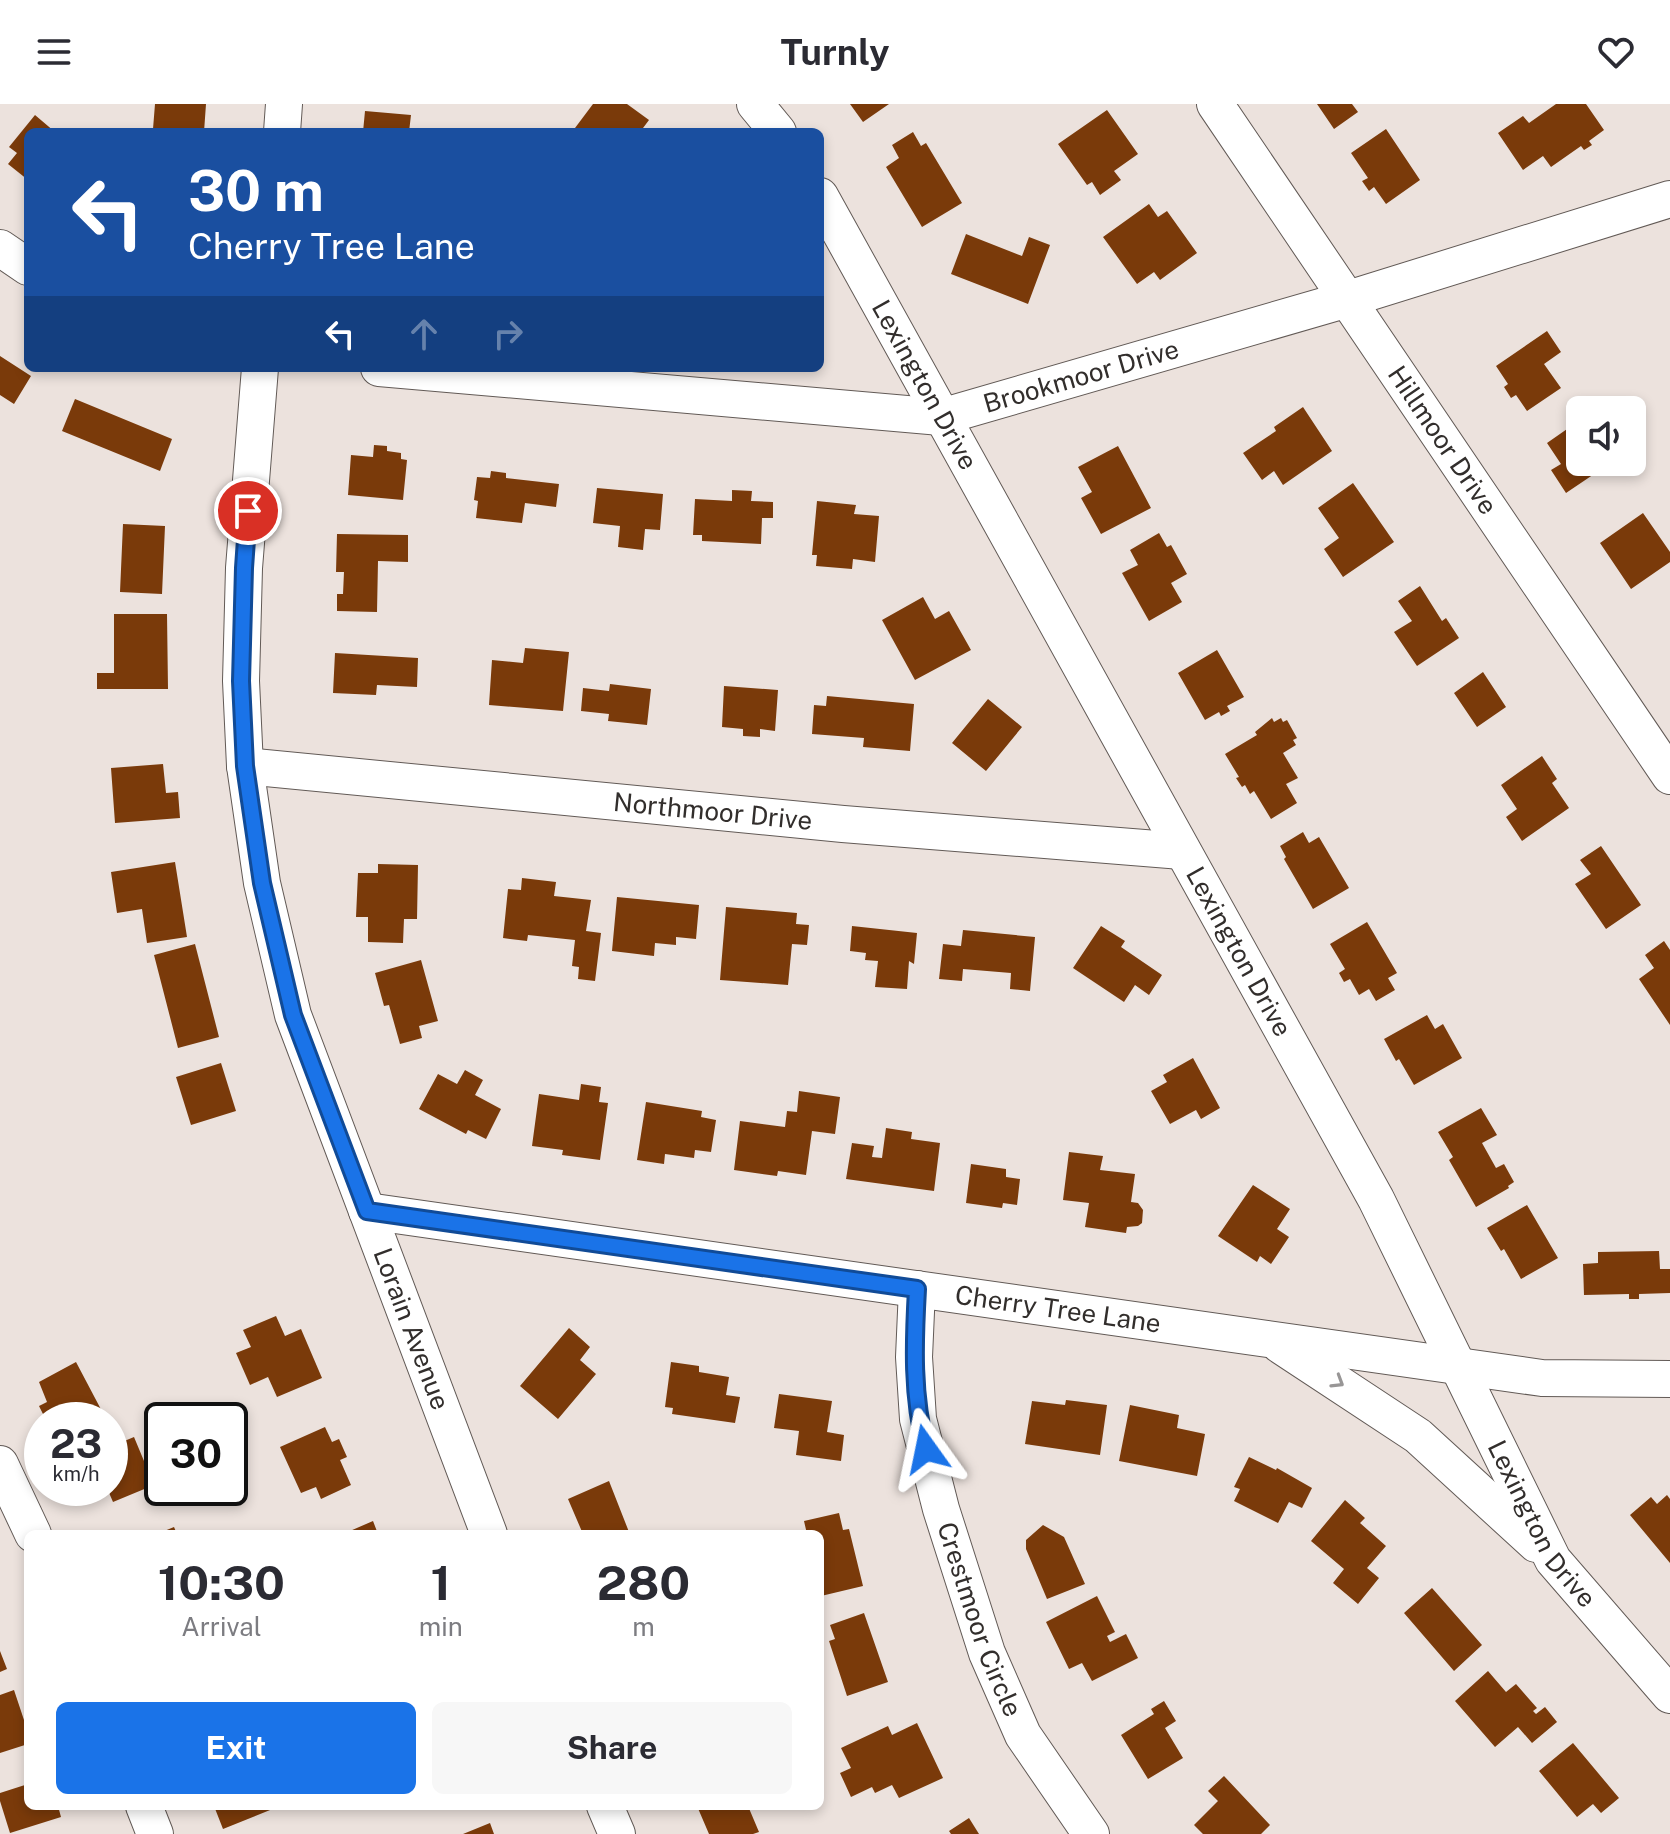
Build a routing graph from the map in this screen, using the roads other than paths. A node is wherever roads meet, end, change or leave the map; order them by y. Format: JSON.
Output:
{"nodes":[{"id":1,"x":284,"y":104,"type":"edge"},
{"id":2,"x":755,"y":104,"type":"edge"},
{"id":3,"x":1215,"y":104,"type":"edge"},
{"id":4,"x":282,"y":128,"type":"edge"},
{"id":5,"x":775,"y":128,"type":"edge"},
{"id":6,"x":1670,"y":199,"type":"edge"},
{"id":7,"x":824,"y":203,"type":"edge"},
{"id":8,"x":0,"y":248,"type":"edge"},
{"id":9,"x":24,"y":264,"type":"edge"},
{"id":10,"x":1348,"y":299,"type":"junction"},
{"id":11,"x":260,"y":372,"type":"edge"},
{"id":12,"x":425,"y":372,"type":"edge"},
{"id":13,"x":941,"y":417,"type":"junction"},
{"id":14,"x":245,"y":766,"type":"junction"},
{"id":15,"x":1670,"y":776,"type":"edge"},
{"id":16,"x":1182,"y":851,"type":"junction"},
{"id":17,"x":367,"y":1211,"type":"junction"},
{"id":18,"x":917,"y":1289,"type":"junction"},
{"id":19,"x":1272,"y":1340,"type":"junction"},
{"id":20,"x":1459,"y":1365,"type":"junction"},
{"id":21,"x":1670,"y":1379,"type":"edge"},
{"id":22,"x":0,"y":1464,"type":"edge"},
{"id":23,"x":31,"y":1530,"type":"edge"},
{"id":24,"x":487,"y":1530,"type":"edge"},
{"id":25,"x":1553,"y":1560,"type":"junction"},
{"id":26,"x":1670,"y":1695,"type":"edge"},
{"id":27,"x":146,"y":1810,"type":"edge"},
{"id":28,"x":607,"y":1810,"type":"edge"},
{"id":29,"x":155,"y":1834,"type":"edge"},
{"id":30,"x":617,"y":1834,"type":"edge"},
{"id":31,"x":1091,"y":1834,"type":"edge"}],
"edges":[{"from":1,"to":4,"type":"street"},
{"from":2,"to":5,"type":"street"},
{"from":3,"to":10,"type":"street","name":"Hillmoor Drive"},
{"from":6,"to":10,"type":"street","name":"Brookmoor Drive"},
{"from":7,"to":13,"type":"street","name":"Lexington Drive"},
{"from":8,"to":9,"type":"street"},
{"from":10,"to":13,"type":"street","name":"Brookmoor Drive"},
{"from":10,"to":15,"type":"street","name":"Hillmoor Drive"},
{"from":11,"to":14,"type":"street","name":"Lorain Avenue"},
{"from":12,"to":13,"type":"street","name":"Brookmoor Drive"},
{"from":13,"to":16,"type":"street","name":"Lexington Drive"},
{"from":14,"to":16,"type":"street","name":"Northmoor Drive"},
{"from":14,"to":17,"type":"street","name":"Lorain Avenue"},
{"from":16,"to":20,"type":"street","name":"Lexington Drive"},
{"from":17,"to":18,"type":"street","name":"Cherry Tree Lane"},
{"from":17,"to":24,"type":"street","name":"Lorain Avenue"},
{"from":18,"to":19,"type":"street","name":"Cherry Tree Lane"},
{"from":18,"to":31,"type":"street","name":"Crestmoor Circle"},
{"from":19,"to":20,"type":"street","name":"Cherry Tree Lane"},
{"from":19,"to":25,"type":"street","name":"Cherry Tree Lane","one_way":true},
{"from":20,"to":21,"type":"street","name":"Cherry Tree Lane"},
{"from":20,"to":25,"type":"street","name":"Lexington Drive"},
{"from":22,"to":23,"type":"street"},
{"from":25,"to":26,"type":"street","name":"Lexington Drive"},
{"from":27,"to":29,"type":"street"},
{"from":28,"to":30,"type":"street"}]}
